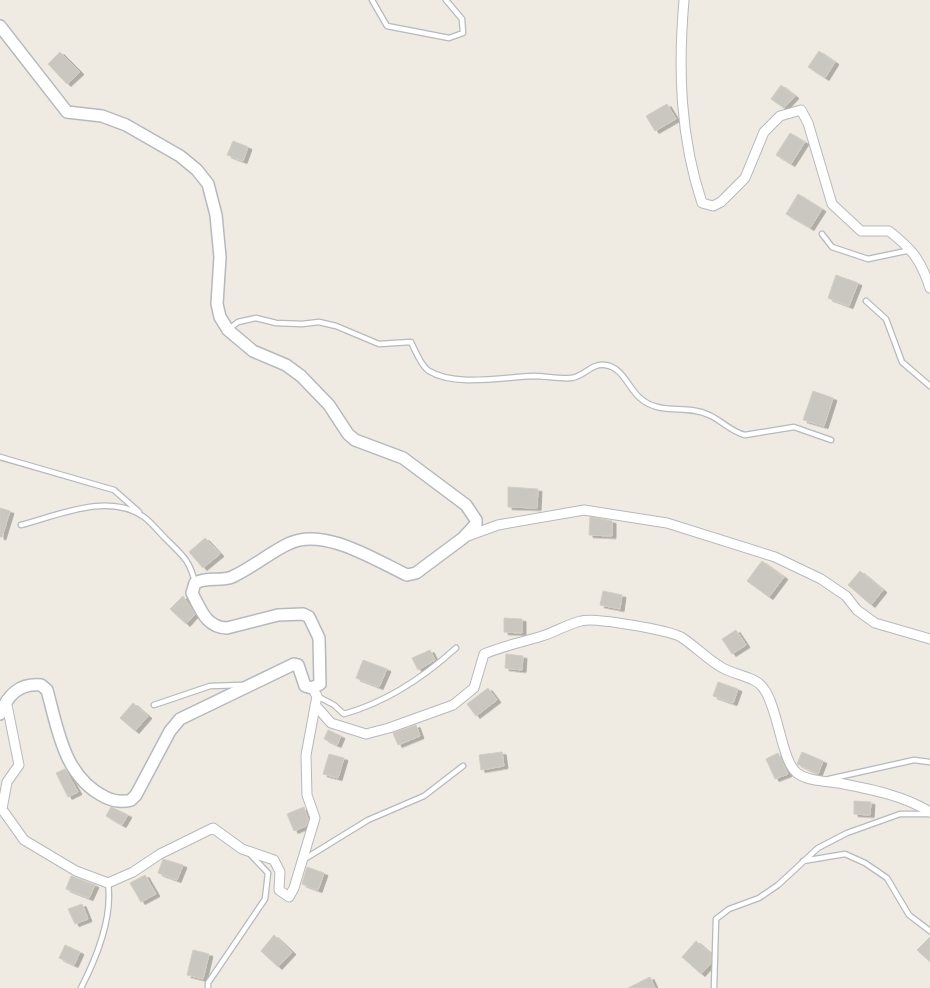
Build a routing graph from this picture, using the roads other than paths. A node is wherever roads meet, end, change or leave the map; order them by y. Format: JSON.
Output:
{"nodes":[{"id":1,"x":372,"y":0,"type":"edge"},
{"id":2,"x":446,"y":0,"type":"edge"},
{"id":3,"x":684,"y":0,"type":"edge"},
{"id":4,"x":0,"y":26,"type":"edge"},
{"id":5,"x":822,"y":234,"type":"dead end"},
{"id":6,"x":912,"y":250,"type":"junction"},
{"id":7,"x":930,"y":288,"type":"edge"},
{"id":8,"x":866,"y":301,"type":"dead end"},
{"id":9,"x":228,"y":330,"type":"junction"},
{"id":10,"x":930,"y":386,"type":"edge"},
{"id":11,"x":831,"y":440,"type":"dead end"},
{"id":12,"x":0,"y":457,"type":"edge"},
{"id":13,"x":144,"y":516,"type":"junction"},
{"id":14,"x":21,"y":525,"type":"dead end"},
{"id":15,"x":463,"y":538,"type":"junction"},
{"id":16,"x":195,"y":583,"type":"junction"},
{"id":17,"x":930,"y":639,"type":"edge"},
{"id":18,"x":456,"y":648,"type":"dead end"},
{"id":19,"x":251,"y":684,"type":"junction"},
{"id":20,"x":315,"y":696,"type":"junction"},
{"id":21,"x":6,"y":700,"type":"junction"},
{"id":22,"x":154,"y":705,"type":"dead end"},
{"id":23,"x":0,"y":714,"type":"edge"},
{"id":24,"x":930,"y":762,"type":"edge"},
{"id":25,"x":463,"y":766,"type":"dead end"},
{"id":26,"x":824,"y":780,"type":"junction"},
{"id":27,"x":930,"y":813,"type":"edge"},
{"id":28,"x":248,"y":852,"type":"junction"},
{"id":29,"x":302,"y":861,"type":"junction"},
{"id":30,"x":803,"y":861,"type":"junction"},
{"id":31,"x":108,"y":883,"type":"junction"},
{"id":32,"x":930,"y":931,"type":"edge"},
{"id":33,"x":81,"y":988,"type":"edge"},
{"id":34,"x":208,"y":988,"type":"edge"},
{"id":35,"x":714,"y":988,"type":"edge"}],
"edges":[{"from":1,"to":2,"type":"lane"},
{"from":3,"to":6,"type":"street"},
{"from":4,"to":9,"type":"street"},
{"from":5,"to":6,"type":"lane"},
{"from":6,"to":7,"type":"street"},
{"from":8,"to":10,"type":"lane"},
{"from":9,"to":11,"type":"lane"},
{"from":9,"to":15,"type":"street"},
{"from":12,"to":13,"type":"lane"},
{"from":13,"to":14,"type":"lane"},
{"from":13,"to":16,"type":"lane"},
{"from":15,"to":16,"type":"street"},
{"from":15,"to":17,"type":"street"},
{"from":16,"to":20,"type":"street"},
{"from":18,"to":20,"type":"lane"},
{"from":19,"to":20,"type":"street"},
{"from":19,"to":21,"type":"street"},
{"from":19,"to":22,"type":"lane"},
{"from":20,"to":26,"type":"street"},
{"from":20,"to":29,"type":"street"},
{"from":21,"to":23,"type":"street"},
{"from":21,"to":31,"type":"street"},
{"from":24,"to":26,"type":"lane"},
{"from":25,"to":29,"type":"lane"},
{"from":26,"to":27,"type":"street"},
{"from":27,"to":30,"type":"lane"},
{"from":28,"to":29,"type":"street"},
{"from":28,"to":31,"type":"street"},
{"from":28,"to":34,"type":"lane"},
{"from":30,"to":32,"type":"lane"},
{"from":30,"to":35,"type":"lane"},
{"from":31,"to":33,"type":"lane"}]}
